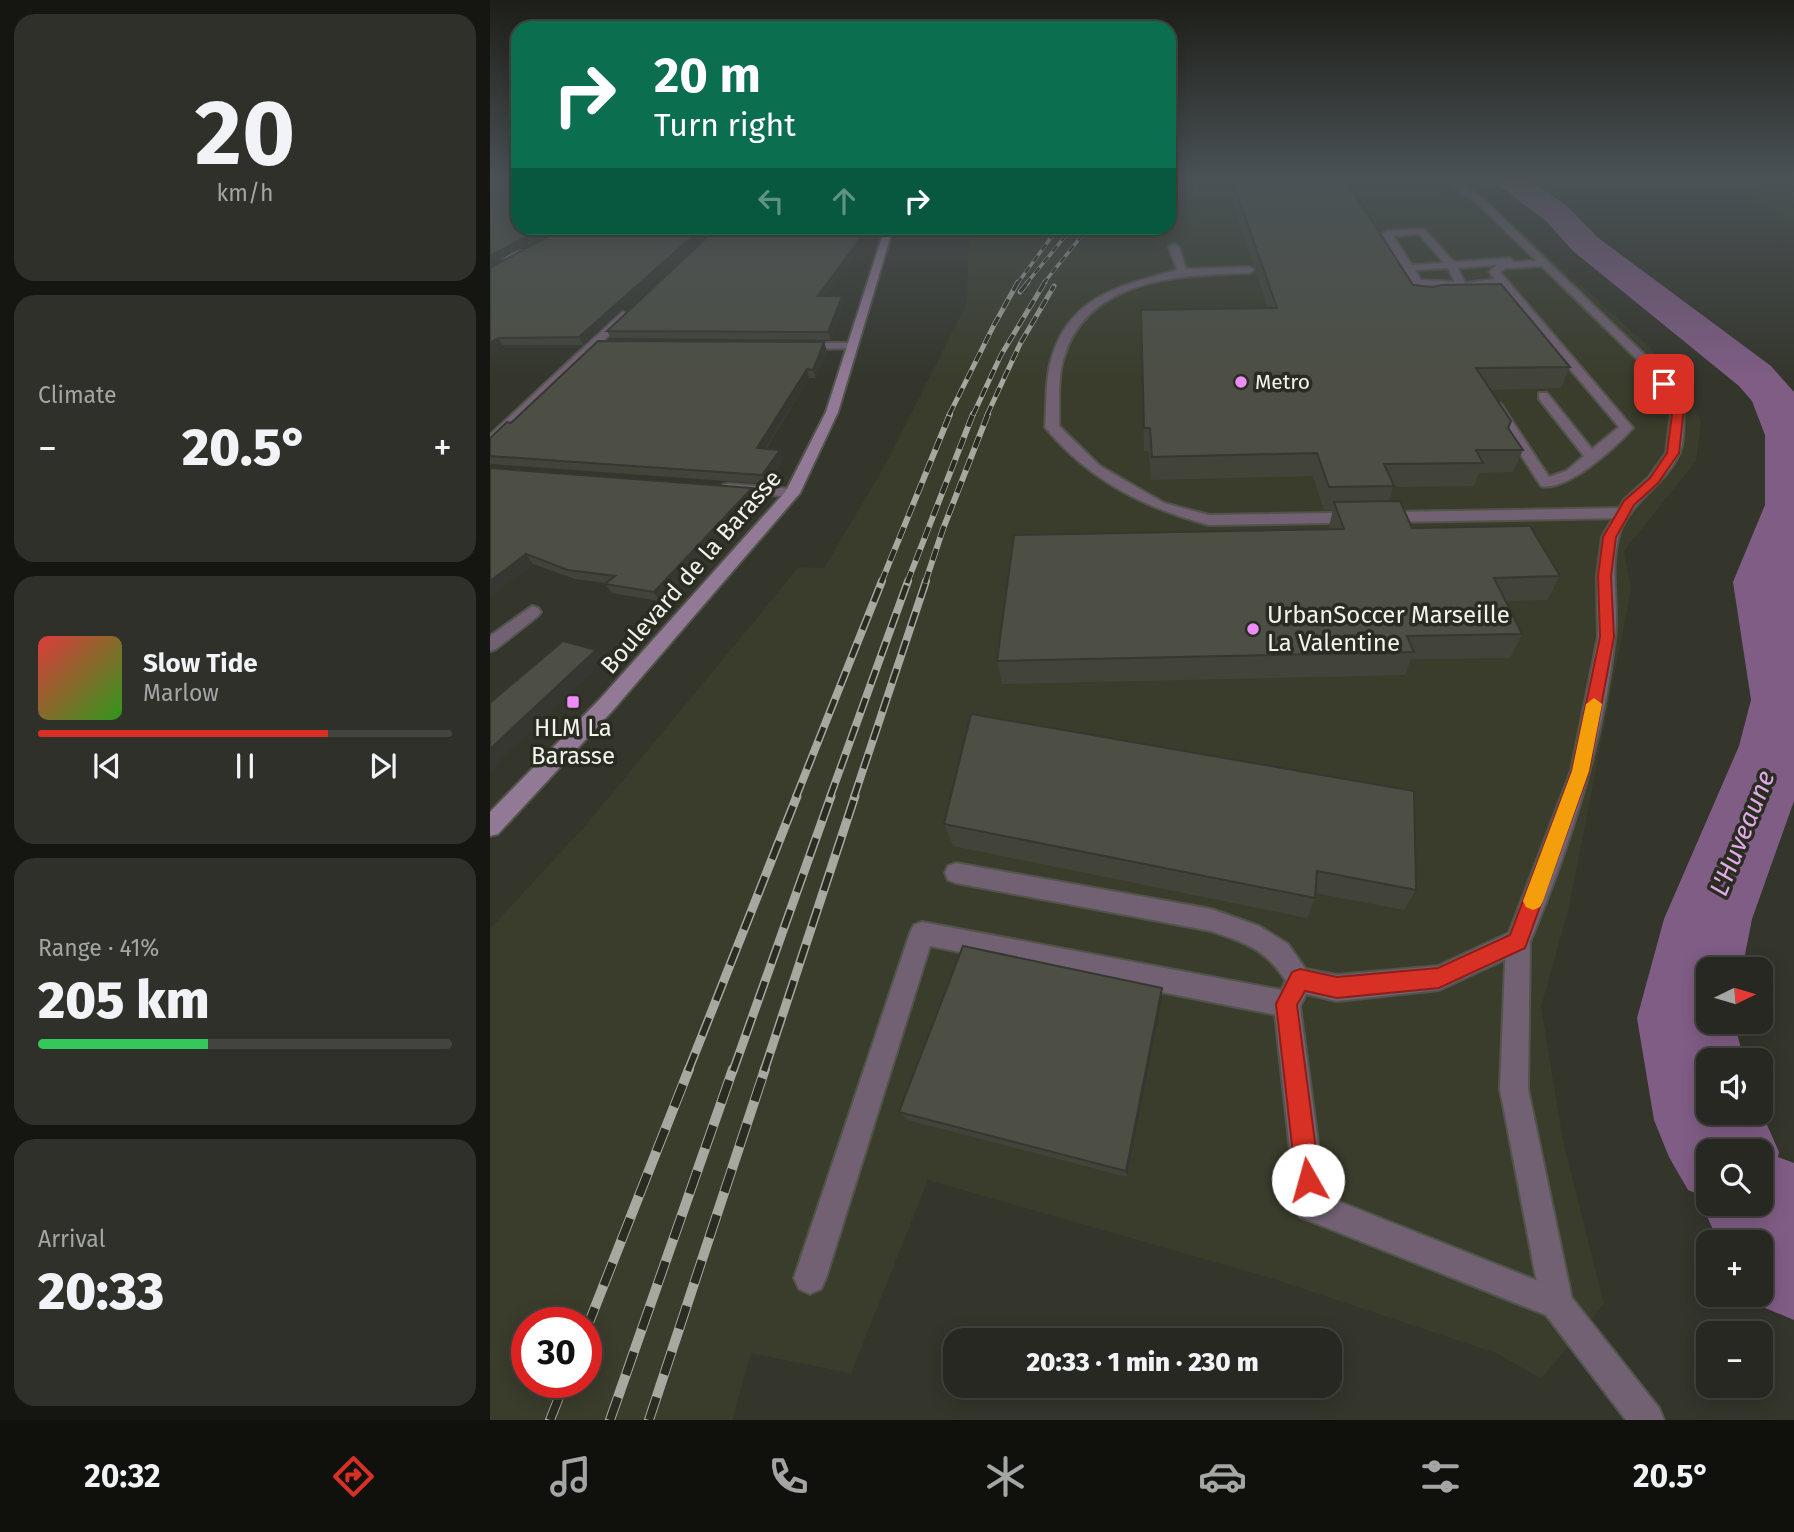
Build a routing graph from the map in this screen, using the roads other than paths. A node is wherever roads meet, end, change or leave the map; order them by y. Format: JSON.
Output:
{"nodes":[{"id":1,"x":883,"y":246,"type":"edge"},
{"id":2,"x":1395,"y":246,"type":"edge"},
{"id":3,"x":1435,"y":246,"type":"edge"},
{"id":4,"x":1521,"y":246,"type":"edge"},
{"id":5,"x":1174,"y":247,"type":"dead end"},
{"id":6,"x":536,"y":248,"type":"edge"},
{"id":7,"x":1480,"y":253,"type":"dead end"},
{"id":8,"x":526,"y":254,"type":"junction"},
{"id":9,"x":490,"y":255,"type":"edge"},
{"id":10,"x":1490,"y":261,"type":"junction"},
{"id":11,"x":1536,"y":263,"type":"junction"},
{"id":12,"x":1451,"y":264,"type":"junction"},
{"id":13,"x":502,"y":266,"type":"edge"},
{"id":14,"x":1409,"y":268,"type":"junction"},
{"id":15,"x":1250,"y":270,"type":"edge"},
{"id":16,"x":1182,"y":272,"type":"junction"},
{"id":17,"x":1504,"y":281,"type":"junction"},
{"id":18,"x":1418,"y":283,"type":"junction"},
{"id":19,"x":1462,"y":286,"type":"junction"},
{"id":20,"x":1430,"y":303,"type":"edge"},
{"id":21,"x":632,"y":308,"type":"edge"},
{"id":22,"x":594,"y":344,"type":"junction"},
{"id":23,"x":619,"y":344,"type":"edge"},
{"id":24,"x":791,"y":346,"type":"edge"},
{"id":25,"x":853,"y":346,"type":"junction"},
{"id":26,"x":1543,"y":396,"type":"edge"},
{"id":27,"x":1489,"y":397,"type":"edge"},
{"id":28,"x":490,"y":442,"type":"edge"},
{"id":29,"x":1592,"y":458,"type":"junction"},
{"id":30,"x":710,"y":486,"type":"edge"},
{"id":31,"x":793,"y":493,"type":"junction"},
{"id":32,"x":1623,"y":513,"type":"junction"},
{"id":33,"x":532,"y":612,"type":"dead end"},
{"id":34,"x":490,"y":645,"type":"edge"},
{"id":35,"x":490,"y":827,"type":"edge"},
{"id":36,"x":956,"y":873,"type":"dead end"},
{"id":37,"x":1518,"y":942,"type":"junction"},
{"id":38,"x":1300,"y":980,"type":"junction"},
{"id":39,"x":1287,"y":1004,"type":"junction"},
{"id":40,"x":810,"y":1278,"type":"dead end"},
{"id":41,"x":1557,"y":1304,"type":"junction"},
{"id":42,"x":1647,"y":1420,"type":"edge"}],
"edges":[{"from":1,"to":25,"type":"main road","name":"Boulevard de la Barasse"},
{"from":2,"to":14,"type":"street"},
{"from":3,"to":12,"type":"street"},
{"from":4,"to":11,"type":"street"},
{"from":5,"to":16,"type":"street"},
{"from":6,"to":8,"type":"street"},
{"from":7,"to":10,"type":"street"},
{"from":8,"to":9,"type":"street"},
{"from":8,"to":13,"type":"street"},
{"from":10,"to":11,"type":"street"},
{"from":10,"to":12,"type":"street"},
{"from":11,"to":17,"type":"street"},
{"from":11,"to":32,"type":"street"},
{"from":12,"to":14,"type":"street"},
{"from":12,"to":19,"type":"street"},
{"from":14,"to":18,"type":"street"},
{"from":15,"to":16,"type":"street"},
{"from":16,"to":32,"type":"street"},
{"from":17,"to":19,"type":"street"},
{"from":17,"to":29,"type":"street"},
{"from":18,"to":19,"type":"street"},
{"from":18,"to":20,"type":"street"},
{"from":21,"to":22,"type":"street"},
{"from":22,"to":23,"type":"street"},
{"from":22,"to":28,"type":"street"},
{"from":24,"to":25,"type":"street"},
{"from":25,"to":31,"type":"main road","name":"Boulevard de la Barasse"},
{"from":26,"to":29,"type":"street"},
{"from":27,"to":29,"type":"street"},
{"from":30,"to":31,"type":"street"},
{"from":31,"to":35,"type":"main road","name":"Boulevard de la Barasse"},
{"from":32,"to":37,"type":"street"},
{"from":33,"to":34,"type":"street"},
{"from":36,"to":38,"type":"street"},
{"from":37,"to":38,"type":"street"},
{"from":37,"to":41,"type":"lane"},
{"from":38,"to":39,"type":"street"},
{"from":39,"to":40,"type":"street"},
{"from":39,"to":41,"type":"street"},
{"from":41,"to":42,"type":"street"}]}
